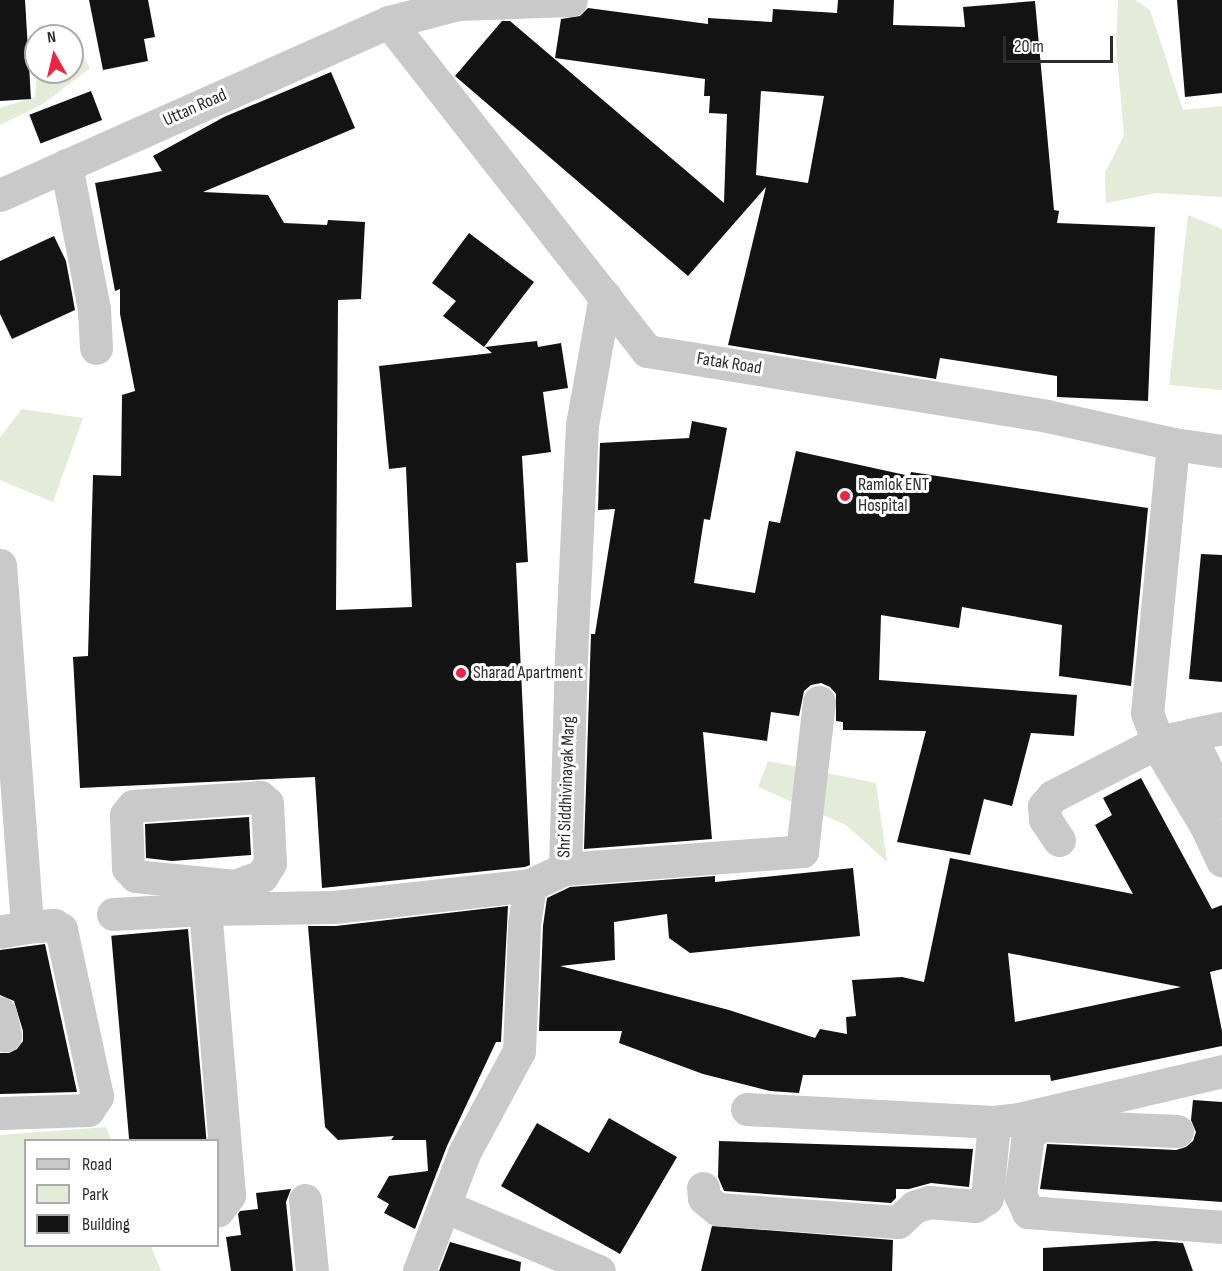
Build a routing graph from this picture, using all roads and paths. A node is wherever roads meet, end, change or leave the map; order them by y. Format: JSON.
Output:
{"nodes":[{"id":1,"x":571,"y":0,"type":"edge"},
{"id":2,"x":460,"y":2,"type":"edge"},
{"id":3,"x":389,"y":22,"type":"junction"},
{"id":4,"x":66,"y":165,"type":"junction"},
{"id":5,"x":0,"y":195,"type":"edge"},
{"id":6,"x":605,"y":296,"type":"junction"},
{"id":7,"x":96,"y":348,"type":"dead end"},
{"id":8,"x":1173,"y":444,"type":"junction"},
{"id":9,"x":1222,"y":450,"type":"edge"},
{"id":10,"x":0,"y":565,"type":"edge"},
{"id":11,"x":819,"y":702,"type":"dead end"},
{"id":12,"x":1222,"y":728,"type":"edge"},
{"id":13,"x":1190,"y":735,"type":"junction"},
{"id":14,"x":1158,"y":742,"type":"junction"},
{"id":15,"x":1222,"y":802,"type":"edge"},
{"id":16,"x":1059,"y":840,"type":"dead end"},
{"id":17,"x":1222,"y":860,"type":"edge"},
{"id":18,"x":565,"y":869,"type":"junction"},
{"id":19,"x":530,"y":885,"type":"junction"},
{"id":20,"x":225,"y":901,"type":"junction"},
{"id":21,"x":113,"y":914,"type":"dead end"},
{"id":22,"x":13,"y":929,"type":"edge"},
{"id":23,"x":1222,"y":1071,"type":"edge"},
{"id":24,"x":747,"y":1109,"type":"dead end"},
{"id":25,"x":0,"y":1113,"type":"edge"},
{"id":26,"x":994,"y":1122,"type":"junction"},
{"id":27,"x":1177,"y":1131,"type":"dead end"},
{"id":28,"x":703,"y":1188,"type":"dead end"},
{"id":29,"x":305,"y":1200,"type":"dead end"},
{"id":30,"x":444,"y":1206,"type":"junction"},
{"id":31,"x":219,"y":1209,"type":"edge"},
{"id":32,"x":1222,"y":1227,"type":"edge"},
{"id":33,"x":312,"y":1271,"type":"edge"},
{"id":34,"x":419,"y":1271,"type":"edge"},
{"id":35,"x":599,"y":1271,"type":"edge"}],
"edges":[{"from":1,"to":2,"type":"street","name":"Uttan Road"},
{"from":2,"to":3,"type":"street","name":"Uttan Road"},
{"from":3,"to":4,"type":"street","name":"Uttan Road"},
{"from":3,"to":6,"type":"street","name":"Fatak Road"},
{"from":4,"to":5,"type":"street","name":"Uttan Road"},
{"from":4,"to":7,"type":"street"},
{"from":6,"to":8,"type":"street","name":"Fatak Road"},
{"from":6,"to":18,"type":"street","name":"Shri Siddhivinayak Marg"},
{"from":8,"to":9,"type":"street","name":"Fatak Road"},
{"from":8,"to":14,"type":"street"},
{"from":10,"to":22,"type":"street"},
{"from":11,"to":18,"type":"street"},
{"from":12,"to":13,"type":"street"},
{"from":13,"to":14,"type":"street"},
{"from":13,"to":15,"type":"street"},
{"from":14,"to":16,"type":"street"},
{"from":14,"to":17,"type":"street"},
{"from":18,"to":19,"type":"street","name":"Shri Siddhivinayak Marg"},
{"from":19,"to":20,"type":"street","name":"Shri Siddhivinayak Marg"},
{"from":19,"to":30,"type":"street"},
{"from":20,"to":20,"type":"street"},
{"from":20,"to":21,"type":"street"},
{"from":20,"to":31,"type":"street"},
{"from":22,"to":25,"type":"street"},
{"from":23,"to":26,"type":"street"},
{"from":24,"to":26,"type":"street"},
{"from":26,"to":28,"type":"street"},
{"from":27,"to":32,"type":"street"},
{"from":29,"to":33,"type":"street"},
{"from":30,"to":34,"type":"street"},
{"from":30,"to":35,"type":"street"}]}
